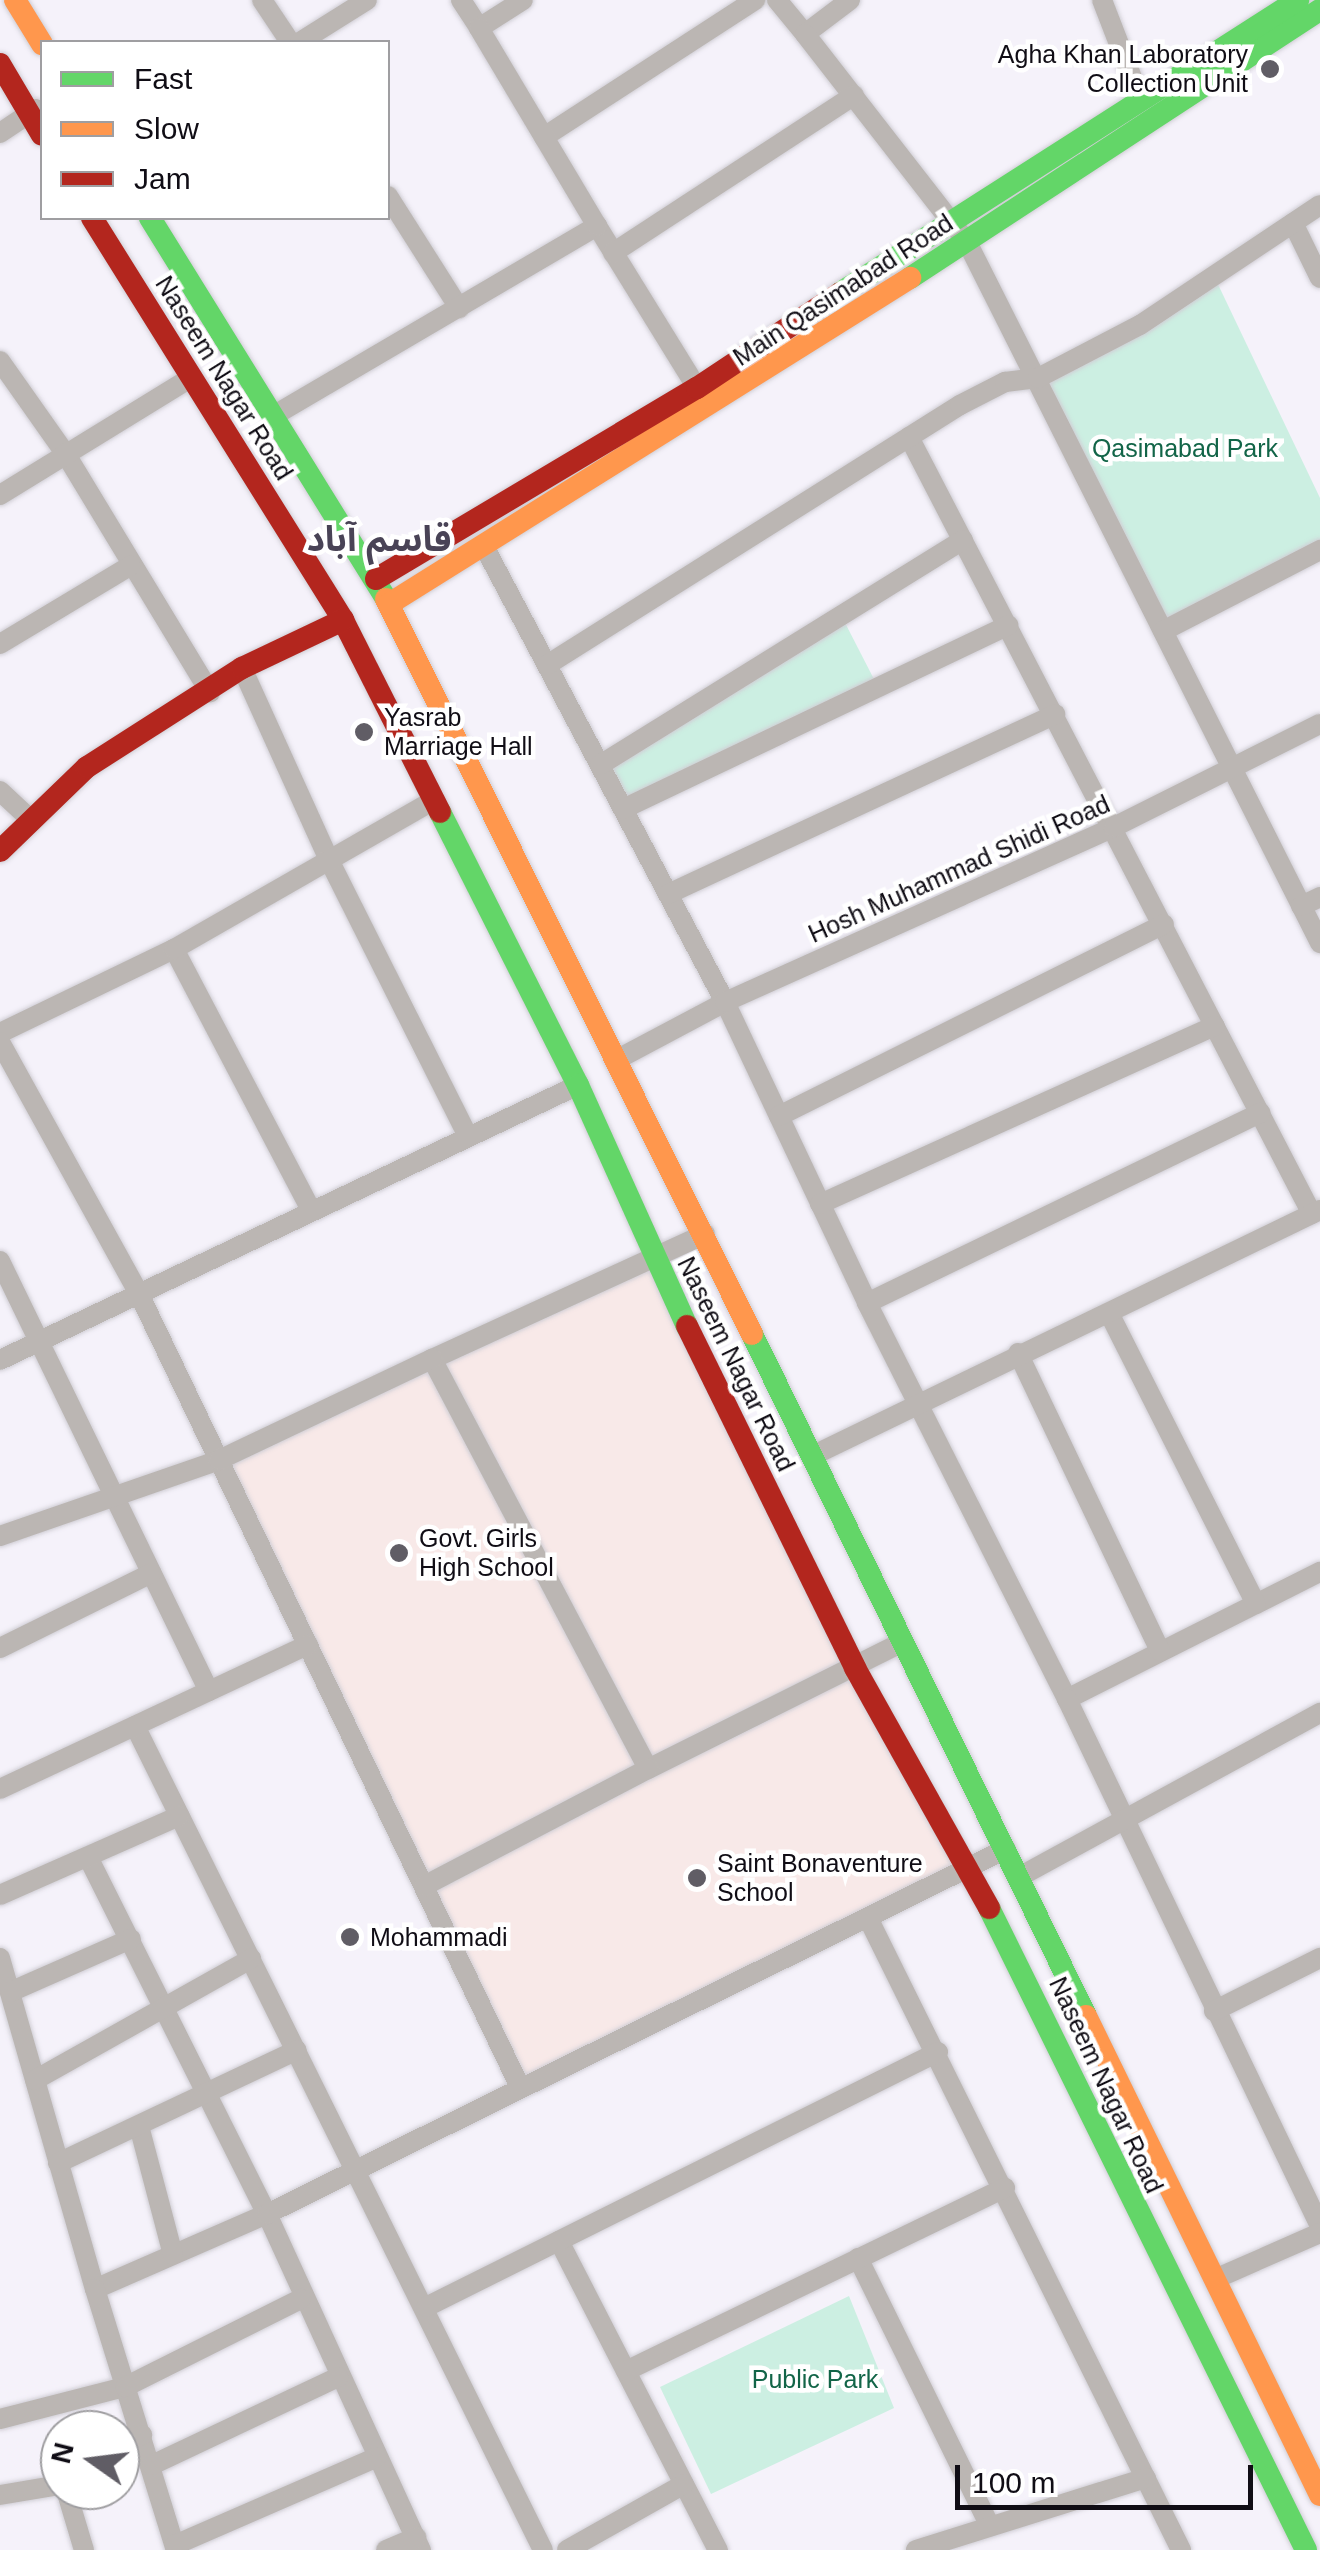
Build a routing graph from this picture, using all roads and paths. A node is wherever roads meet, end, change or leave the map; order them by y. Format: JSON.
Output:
{"nodes":[{"id":1,"x":15,"y":0,"type":"edge"},
{"id":2,"x":262,"y":0,"type":"edge"},
{"id":3,"x":367,"y":0,"type":"edge"},
{"id":4,"x":461,"y":0,"type":"edge"},
{"id":5,"x":524,"y":0,"type":"edge"},
{"id":6,"x":755,"y":0,"type":"edge"},
{"id":7,"x":777,"y":0,"type":"edge"},
{"id":8,"x":1102,"y":0,"type":"edge"},
{"id":9,"x":1298,"y":0,"type":"edge"},
{"id":10,"x":845,"y":2,"type":"edge"},
{"id":11,"x":1320,"y":10,"type":"edge"},
{"id":12,"x":479,"y":28,"type":"junction"},
{"id":13,"x":805,"y":34,"type":"junction"},
{"id":14,"x":289,"y":40,"type":"edge"},
{"id":15,"x":303,"y":40,"type":"edge"},
{"id":16,"x":40,"y":41,"type":"edge"},
{"id":17,"x":0,"y":64,"type":"edge"},
{"id":18,"x":854,"y":95,"type":"junction"},
{"id":19,"x":1139,"y":96,"type":"junction"},
{"id":20,"x":36,"y":109,"type":"edge"},
{"id":21,"x":0,"y":133,"type":"edge"},
{"id":22,"x":544,"y":137,"type":"junction"},
{"id":23,"x":390,"y":199,"type":"edge"},
{"id":24,"x":1320,"y":206,"type":"edge"},
{"id":25,"x":93,"y":220,"type":"edge"},
{"id":26,"x":151,"y":220,"type":"edge"},
{"id":27,"x":954,"y":220,"type":"junction"},
{"id":28,"x":1293,"y":223,"type":"junction"},
{"id":29,"x":597,"y":226,"type":"junction"},
{"id":30,"x":968,"y":242,"type":"junction"},
{"id":31,"x":613,"y":253,"type":"junction"},
{"id":32,"x":1320,"y":278,"type":"edge"},
{"id":33,"x":459,"y":308,"type":"junction"},
{"id":34,"x":207,"y":310,"type":"junction"},
{"id":35,"x":164,"y":335,"type":"junction"},
{"id":36,"x":0,"y":362,"type":"edge"},
{"id":37,"x":190,"y":378,"type":"junction"},
{"id":38,"x":1038,"y":378,"type":"junction"},
{"id":39,"x":697,"y":388,"type":"junction"},
{"id":40,"x":710,"y":409,"type":"junction"},
{"id":41,"x":273,"y":416,"type":"junction"},
{"id":42,"x":909,"y":437,"type":"junction"},
{"id":43,"x":64,"y":453,"type":"junction"},
{"id":44,"x":0,"y":495,"type":"edge"},
{"id":45,"x":963,"y":540,"type":"junction"},
{"id":46,"x":486,"y":550,"type":"junction"},
{"id":47,"x":1320,"y":550,"type":"edge"},
{"id":48,"x":130,"y":566,"type":"junction"},
{"id":49,"x":376,"y":579,"type":"junction"},
{"id":50,"x":389,"y":604,"type":"junction"},
{"id":51,"x":342,"y":620,"type":"junction"},
{"id":52,"x":1008,"y":625,"type":"junction"},
{"id":53,"x":1163,"y":631,"type":"junction"},
{"id":54,"x":0,"y":644,"type":"edge"},
{"id":55,"x":547,"y":665,"type":"junction"},
{"id":56,"x":242,"y":668,"type":"junction"},
{"id":57,"x":210,"y":692,"type":"junction"},
{"id":58,"x":1055,"y":714,"type":"junction"},
{"id":59,"x":1320,"y":724,"type":"edge"},
{"id":60,"x":600,"y":765,"type":"junction"},
{"id":61,"x":1233,"y":769,"type":"junction"},
{"id":62,"x":0,"y":791,"type":"edge"},
{"id":63,"x":432,"y":801,"type":"junction"},
{"id":64,"x":623,"y":809,"type":"junction"},
{"id":65,"x":29,"y":818,"type":"junction"},
{"id":66,"x":1114,"y":827,"type":"junction"},
{"id":67,"x":0,"y":851,"type":"edge"},
{"id":68,"x":329,"y":860,"type":"junction"},
{"id":69,"x":668,"y":894,"type":"junction"},
{"id":70,"x":1311,"y":901,"type":"edge"},
{"id":71,"x":1164,"y":924,"type":"junction"},
{"id":72,"x":1320,"y":943,"type":"edge"},
{"id":73,"x":174,"y":948,"type":"junction"},
{"id":74,"x":725,"y":1002,"type":"junction"},
{"id":75,"x":1215,"y":1026,"type":"junction"},
{"id":76,"x":0,"y":1033,"type":"edge"},
{"id":77,"x":0,"y":1042,"type":"edge"},
{"id":78,"x":618,"y":1059,"type":"junction"},
{"id":79,"x":578,"y":1084,"type":"junction"},
{"id":80,"x":1260,"y":1112,"type":"junction"},
{"id":81,"x":779,"y":1116,"type":"junction"},
{"id":82,"x":468,"y":1136,"type":"junction"},
{"id":83,"x":820,"y":1204,"type":"junction"},
{"id":84,"x":312,"y":1210,"type":"junction"},
{"id":85,"x":1316,"y":1212,"type":"edge"},
{"id":86,"x":705,"y":1234,"type":"junction"},
{"id":87,"x":0,"y":1261,"type":"edge"},
{"id":88,"x":655,"y":1262,"type":"junction"},
{"id":89,"x":140,"y":1296,"type":"junction"},
{"id":90,"x":867,"y":1303,"type":"junction"},
{"id":91,"x":1109,"y":1313,"type":"junction"},
{"id":92,"x":40,"y":1342,"type":"junction"},
{"id":93,"x":1018,"y":1353,"type":"junction"},
{"id":94,"x":432,"y":1359,"type":"junction"},
{"id":95,"x":0,"y":1360,"type":"edge"},
{"id":96,"x":919,"y":1404,"type":"junction"},
{"id":97,"x":816,"y":1454,"type":"junction"},
{"id":98,"x":218,"y":1460,"type":"junction"},
{"id":99,"x":114,"y":1495,"type":"junction"},
{"id":100,"x":0,"y":1536,"type":"edge"},
{"id":101,"x":1320,"y":1572,"type":"edge"},
{"id":102,"x":152,"y":1573,"type":"junction"},
{"id":103,"x":1256,"y":1604,"type":"junction"},
{"id":104,"x":901,"y":1643,"type":"junction"},
{"id":105,"x":308,"y":1645,"type":"junction"},
{"id":106,"x":0,"y":1648,"type":"edge"},
{"id":107,"x":1160,"y":1651,"type":"junction"},
{"id":108,"x":855,"y":1668,"type":"junction"},
{"id":109,"x":209,"y":1692,"type":"junction"},
{"id":110,"x":1066,"y":1699,"type":"junction"},
{"id":111,"x":1320,"y":1712,"type":"edge"},
{"id":112,"x":135,"y":1726,"type":"junction"},
{"id":113,"x":648,"y":1769,"type":"junction"},
{"id":114,"x":0,"y":1789,"type":"edge"},
{"id":115,"x":179,"y":1816,"type":"junction"},
{"id":116,"x":1122,"y":1821,"type":"junction"},
{"id":117,"x":1006,"y":1849,"type":"junction"},
{"id":118,"x":88,"y":1856,"type":"junction"},
{"id":119,"x":970,"y":1870,"type":"junction"},
{"id":120,"x":1019,"y":1878,"type":"junction"},
{"id":121,"x":424,"y":1886,"type":"junction"},
{"id":122,"x":0,"y":1896,"type":"edge"},
{"id":123,"x":868,"y":1920,"type":"junction"},
{"id":124,"x":131,"y":1939,"type":"junction"},
{"id":125,"x":0,"y":1958,"type":"edge"},
{"id":126,"x":1320,"y":1958,"type":"edge"},
{"id":127,"x":252,"y":1960,"type":"junction"},
{"id":128,"x":10,"y":1992,"type":"junction"},
{"id":129,"x":167,"y":2006,"type":"junction"},
{"id":130,"x":1214,"y":2010,"type":"junction"},
{"id":131,"x":297,"y":2050,"type":"junction"},
{"id":132,"x":938,"y":2052,"type":"junction"},
{"id":133,"x":35,"y":2080,"type":"junction"},
{"id":134,"x":520,"y":2087,"type":"junction"},
{"id":135,"x":206,"y":2096,"type":"junction"},
{"id":136,"x":139,"y":2126,"type":"junction"},
{"id":137,"x":58,"y":2163,"type":"junction"},
{"id":138,"x":356,"y":2170,"type":"junction"},
{"id":139,"x":1005,"y":2188,"type":"junction"},
{"id":140,"x":267,"y":2214,"type":"junction"},
{"id":141,"x":1320,"y":2226,"type":"edge"},
{"id":142,"x":1320,"y":2233,"type":"edge"},
{"id":143,"x":559,"y":2240,"type":"junction"},
{"id":144,"x":173,"y":2255,"type":"junction"},
{"id":145,"x":858,"y":2258,"type":"junction"},
{"id":146,"x":1215,"y":2279,"type":"junction"},
{"id":147,"x":94,"y":2289,"type":"junction"},
{"id":148,"x":301,"y":2300,"type":"junction"},
{"id":149,"x":426,"y":2308,"type":"junction"},
{"id":150,"x":626,"y":2371,"type":"junction"},
{"id":151,"x":338,"y":2376,"type":"junction"},
{"id":152,"x":125,"y":2386,"type":"junction"},
{"id":153,"x":0,"y":2419,"type":"edge"},
{"id":154,"x":142,"y":2435,"type":"joint"},
{"id":155,"x":376,"y":2457,"type":"junction"},
{"id":156,"x":152,"y":2465,"type":"junction"},
{"id":157,"x":1146,"y":2478,"type":"junction"},
{"id":158,"x":684,"y":2484,"type":"junction"},
{"id":159,"x":40,"y":2488,"type":"edge"},
{"id":160,"x":0,"y":2495,"type":"edge"},
{"id":161,"x":1320,"y":2496,"type":"edge"},
{"id":162,"x":72,"y":2510,"type":"edge"},
{"id":163,"x":989,"y":2524,"type":"junction"},
{"id":164,"x":419,"y":2544,"type":"edge"},
{"id":165,"x":176,"y":2548,"type":"edge"},
{"id":166,"x":84,"y":2550,"type":"edge"},
{"id":167,"x":386,"y":2550,"type":"edge"},
{"id":168,"x":543,"y":2550,"type":"edge"},
{"id":169,"x":567,"y":2550,"type":"edge"},
{"id":170,"x":718,"y":2550,"type":"edge"},
{"id":171,"x":916,"y":2550,"type":"edge"},
{"id":172,"x":1181,"y":2550,"type":"edge"},
{"id":173,"x":1306,"y":2550,"type":"edge"}],
"edges":[{"from":1,"to":16,"type":"main road"},
{"from":2,"to":14,"type":"street"},
{"from":3,"to":15,"type":"street"},
{"from":4,"to":12,"type":"street"},
{"from":5,"to":12,"type":"street"},
{"from":6,"to":22,"type":"street"},
{"from":7,"to":13,"type":"street"},
{"from":8,"to":19,"type":"street"},
{"from":9,"to":19,"type":"main road","name":"Main Qasimabad Road"},
{"from":10,"to":13,"type":"street"},
{"from":11,"to":30,"type":"main road","name":"Main Qasimabad Road"},
{"from":12,"to":22,"type":"street"},
{"from":13,"to":18,"type":"street"},
{"from":17,"to":20,"type":"main road"},
{"from":18,"to":27,"type":"street"},
{"from":18,"to":31,"type":"street"},
{"from":19,"to":27,"type":"main road","name":"Main Qasimabad Road"},
{"from":20,"to":21,"type":"street"},
{"from":22,"to":29,"type":"street"},
{"from":23,"to":33,"type":"street"},
{"from":24,"to":28,"type":"street"},
{"from":25,"to":35,"type":"main road","name":"Naseem Nagar Road"},
{"from":26,"to":34,"type":"main road","name":"Naseem Nagar Road"},
{"from":27,"to":30,"type":"street"},
{"from":27,"to":39,"type":"main road","name":"Main Qasimabad Road"},
{"from":28,"to":32,"type":"street"},
{"from":28,"to":38,"type":"street"},
{"from":29,"to":31,"type":"street"},
{"from":29,"to":33,"type":"street"},
{"from":30,"to":38,"type":"street"},
{"from":30,"to":40,"type":"main road","name":"Main Qasimabad Road"},
{"from":31,"to":39,"type":"street"},
{"from":33,"to":41,"type":"street"},
{"from":34,"to":35,"type":"main road"},
{"from":34,"to":41,"type":"main road","name":"Naseem Nagar Road"},
{"from":35,"to":37,"type":"main road","name":"Naseem Nagar Road"},
{"from":36,"to":43,"type":"street"},
{"from":37,"to":43,"type":"street"},
{"from":37,"to":51,"type":"main road","name":"Naseem Nagar Road"},
{"from":38,"to":42,"type":"street"},
{"from":38,"to":53,"type":"street"},
{"from":39,"to":40,"type":"street"},
{"from":39,"to":49,"type":"main road","name":"Main Qasimabad Road"},
{"from":40,"to":46,"type":"main road","name":"Main Qasimabad Road"},
{"from":41,"to":49,"type":"main road","name":"Naseem Nagar Road"},
{"from":42,"to":45,"type":"street"},
{"from":42,"to":55,"type":"street"},
{"from":43,"to":44,"type":"street"},
{"from":43,"to":48,"type":"street"},
{"from":45,"to":52,"type":"street"},
{"from":45,"to":60,"type":"street"},
{"from":46,"to":50,"type":"main road","name":"Main Qasimabad Road"},
{"from":46,"to":55,"type":"street"},
{"from":47,"to":53,"type":"street"},
{"from":48,"to":54,"type":"street"},
{"from":48,"to":57,"type":"street"},
{"from":49,"to":50,"type":"main road","name":"Naseem Nagar Road"},
{"from":50,"to":78,"type":"main road","name":"Naseem Nagar Road"},
{"from":51,"to":56,"type":"main road"},
{"from":51,"to":63,"type":"main road","name":"Naseem Nagar Road"},
{"from":52,"to":58,"type":"street"},
{"from":52,"to":64,"type":"street"},
{"from":53,"to":61,"type":"street"},
{"from":55,"to":60,"type":"street"},
{"from":56,"to":57,"type":"main road"},
{"from":56,"to":68,"type":"street"},
{"from":57,"to":65,"type":"main road"},
{"from":58,"to":66,"type":"street"},
{"from":58,"to":69,"type":"street"},
{"from":59,"to":61,"type":"street","name":"Hosh Muhammad Shidi Road"},
{"from":60,"to":64,"type":"street"},
{"from":61,"to":66,"type":"street","name":"Hosh Muhammad Shidi Road"},
{"from":61,"to":70,"type":"street"},
{"from":62,"to":65,"type":"street"},
{"from":63,"to":68,"type":"street"},
{"from":63,"to":79,"type":"main road","name":"Naseem Nagar Road"},
{"from":64,"to":69,"type":"street"},
{"from":65,"to":67,"type":"main road"},
{"from":66,"to":71,"type":"street"},
{"from":66,"to":74,"type":"street","name":"Hosh Muhammad Shidi Road"},
{"from":68,"to":73,"type":"street"},
{"from":68,"to":82,"type":"street"},
{"from":69,"to":74,"type":"street"},
{"from":70,"to":72,"type":"street"},
{"from":71,"to":75,"type":"street"},
{"from":71,"to":81,"type":"street"},
{"from":73,"to":76,"type":"street"},
{"from":73,"to":84,"type":"street"},
{"from":74,"to":78,"type":"street","name":"Hosh Muhammad Shidi Road"},
{"from":74,"to":81,"type":"street"},
{"from":75,"to":80,"type":"street"},
{"from":75,"to":83,"type":"street"},
{"from":77,"to":89,"type":"street"},
{"from":78,"to":79,"type":"main road"},
{"from":78,"to":86,"type":"main road","name":"Naseem Nagar Road"},
{"from":79,"to":82,"type":"street"},
{"from":79,"to":88,"type":"main road","name":"Naseem Nagar Road"},
{"from":80,"to":85,"type":"street"},
{"from":80,"to":90,"type":"street"},
{"from":81,"to":83,"type":"street"},
{"from":82,"to":84,"type":"street"},
{"from":83,"to":90,"type":"street"},
{"from":84,"to":89,"type":"street"},
{"from":85,"to":91,"type":"street"},
{"from":86,"to":88,"type":"street"},
{"from":86,"to":97,"type":"main road","name":"Naseem Nagar Road"},
{"from":87,"to":92,"type":"street"},
{"from":88,"to":94,"type":"street"},
{"from":88,"to":108,"type":"main road","name":"Naseem Nagar Road"},
{"from":89,"to":92,"type":"street"},
{"from":89,"to":98,"type":"street"},
{"from":90,"to":96,"type":"street"},
{"from":91,"to":93,"type":"street"},
{"from":91,"to":103,"type":"street"},
{"from":92,"to":95,"type":"street"},
{"from":92,"to":99,"type":"street"},
{"from":93,"to":96,"type":"street"},
{"from":93,"to":107,"type":"street"},
{"from":94,"to":98,"type":"street"},
{"from":94,"to":113,"type":"street"},
{"from":96,"to":97,"type":"street"},
{"from":96,"to":110,"type":"street"},
{"from":97,"to":104,"type":"main road","name":"Naseem Nagar Road"},
{"from":98,"to":99,"type":"street"},
{"from":98,"to":105,"type":"street"},
{"from":99,"to":100,"type":"street"},
{"from":99,"to":102,"type":"street"},
{"from":101,"to":103,"type":"street"},
{"from":102,"to":106,"type":"street"},
{"from":102,"to":109,"type":"street"},
{"from":103,"to":107,"type":"street"},
{"from":104,"to":108,"type":"street"},
{"from":104,"to":117,"type":"main road","name":"Naseem Nagar Road"},
{"from":105,"to":109,"type":"street"},
{"from":105,"to":121,"type":"street"},
{"from":107,"to":110,"type":"street"},
{"from":108,"to":113,"type":"street"},
{"from":108,"to":119,"type":"main road","name":"Naseem Nagar Road"},
{"from":109,"to":112,"type":"street"},
{"from":110,"to":116,"type":"street"},
{"from":111,"to":116,"type":"street"},
{"from":112,"to":114,"type":"street"},
{"from":112,"to":115,"type":"street"},
{"from":113,"to":121,"type":"street"},
{"from":115,"to":118,"type":"street"},
{"from":115,"to":127,"type":"street"},
{"from":116,"to":120,"type":"street"},
{"from":116,"to":130,"type":"street"},
{"from":117,"to":119,"type":"street"},
{"from":117,"to":120,"type":"main road","name":"Naseem Nagar Road"},
{"from":118,"to":122,"type":"street"},
{"from":118,"to":124,"type":"street"},
{"from":119,"to":123,"type":"street"},
{"from":119,"to":173,"type":"main road","name":"Naseem Nagar Road"},
{"from":120,"to":146,"type":"main road","name":"Naseem Nagar Road"},
{"from":121,"to":134,"type":"street"},
{"from":123,"to":132,"type":"street"},
{"from":123,"to":134,"type":"street"},
{"from":124,"to":128,"type":"street"},
{"from":124,"to":129,"type":"street"},
{"from":125,"to":128,"type":"street"},
{"from":126,"to":130,"type":"street"},
{"from":127,"to":129,"type":"street"},
{"from":127,"to":131,"type":"street"},
{"from":128,"to":133,"type":"street"},
{"from":129,"to":133,"type":"street"},
{"from":129,"to":135,"type":"street"},
{"from":130,"to":141,"type":"street"},
{"from":131,"to":135,"type":"street"},
{"from":131,"to":138,"type":"street"},
{"from":132,"to":139,"type":"street"},
{"from":132,"to":143,"type":"street"},
{"from":133,"to":137,"type":"street"},
{"from":134,"to":138,"type":"street"},
{"from":135,"to":136,"type":"street"},
{"from":135,"to":140,"type":"street"},
{"from":136,"to":137,"type":"street"},
{"from":136,"to":144,"type":"street"},
{"from":137,"to":147,"type":"street"},
{"from":138,"to":140,"type":"street"},
{"from":138,"to":149,"type":"street"},
{"from":139,"to":145,"type":"street"},
{"from":139,"to":157,"type":"street"},
{"from":140,"to":144,"type":"street"},
{"from":140,"to":148,"type":"street"},
{"from":142,"to":146,"type":"street"},
{"from":143,"to":149,"type":"street"},
{"from":143,"to":150,"type":"street"},
{"from":144,"to":147,"type":"street"},
{"from":145,"to":150,"type":"street"},
{"from":145,"to":163,"type":"street"},
{"from":146,"to":161,"type":"main road","name":"Naseem Nagar Road"},
{"from":147,"to":152,"type":"street"},
{"from":148,"to":151,"type":"street"},
{"from":148,"to":152,"type":"street"},
{"from":149,"to":168,"type":"street"},
{"from":150,"to":158,"type":"street"},
{"from":151,"to":155,"type":"street"},
{"from":151,"to":156,"type":"street"},
{"from":152,"to":153,"type":"street"},
{"from":152,"to":154,"type":"street"},
{"from":154,"to":156,"type":"street"},
{"from":155,"to":164,"type":"street"},
{"from":155,"to":165,"type":"street"},
{"from":156,"to":165,"type":"street"},
{"from":157,"to":163,"type":"street"},
{"from":157,"to":172,"type":"street"},
{"from":158,"to":169,"type":"street"},
{"from":158,"to":170,"type":"street"},
{"from":159,"to":160,"type":"street"},
{"from":162,"to":166,"type":"street"},
{"from":163,"to":171,"type":"street"},
{"from":164,"to":167,"type":"street"}]}
